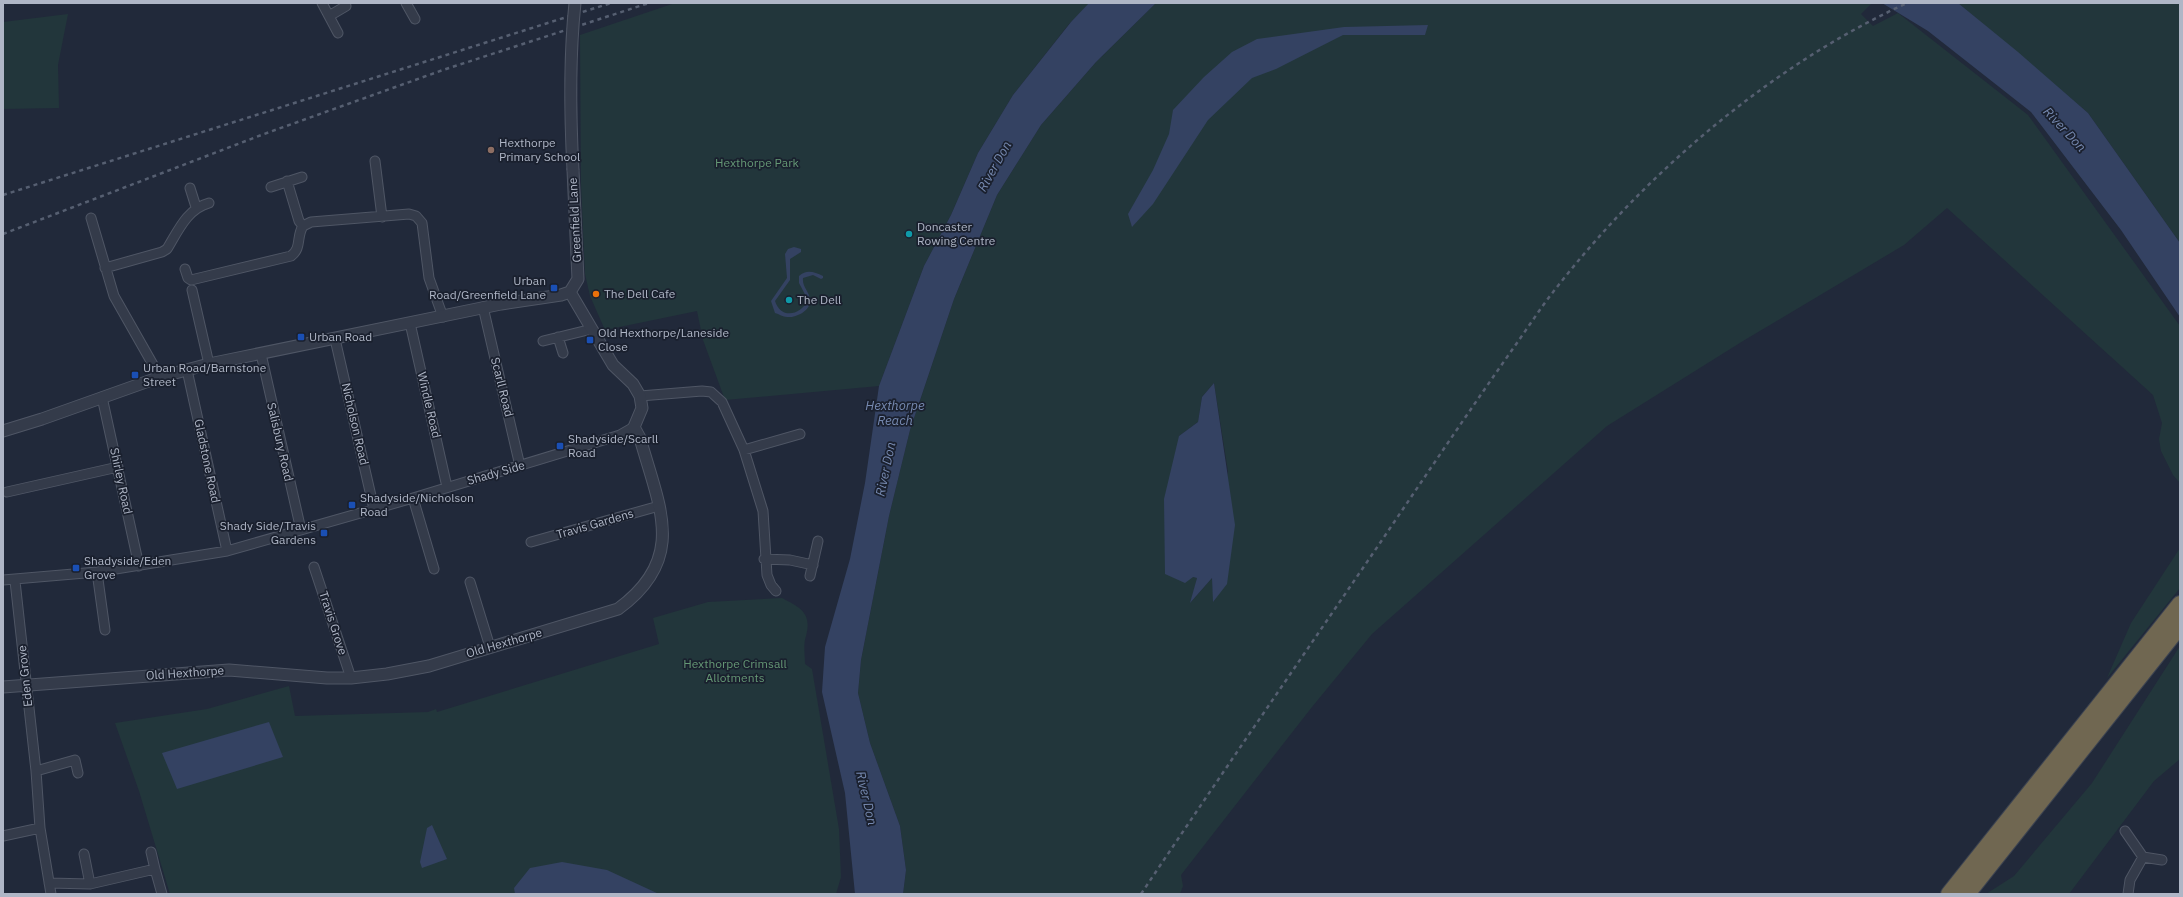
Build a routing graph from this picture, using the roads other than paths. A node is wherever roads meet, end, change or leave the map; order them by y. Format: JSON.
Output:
{"nodes":[{"id":1,"x":322,"y":3,"type":"edge"},
{"id":2,"x":575,"y":3,"type":"edge"},
{"id":3,"x":410,"y":4,"type":"edge"},
{"id":4,"x":346,"y":6,"type":"dead end"},
{"id":5,"x":329,"y":16,"type":"junction"},
{"id":6,"x":415,"y":19,"type":"dead end"},
{"id":7,"x":338,"y":33,"type":"dead end"},
{"id":8,"x":375,"y":162,"type":"dead end"},
{"id":9,"x":302,"y":177,"type":"dead end"},
{"id":10,"x":287,"y":182,"type":"junction"},
{"id":11,"x":271,"y":186,"type":"dead end"},
{"id":12,"x":190,"y":188,"type":"dead end"},
{"id":13,"x":209,"y":203,"type":"dead end"},
{"id":14,"x":196,"y":207,"type":"junction"},
{"id":15,"x":382,"y":217,"type":"junction"},
{"id":16,"x":91,"y":218,"type":"dead end"},
{"id":17,"x":303,"y":226,"type":"junction"},
{"id":18,"x":105,"y":268,"type":"junction"},
{"id":19,"x":185,"y":269,"type":"dead end"},
{"id":20,"x":192,"y":290,"type":"dead end"},
{"id":21,"x":570,"y":292,"type":"junction"},
{"id":22,"x":483,"y":307,"type":"junction"},
{"id":23,"x":443,"y":317,"type":"junction"},
{"id":24,"x":410,"y":323,"type":"junction"},
{"id":25,"x":592,"y":329,"type":"junction"},
{"id":26,"x":558,"y":337,"type":"junction"},
{"id":27,"x":336,"y":338,"type":"junction"},
{"id":28,"x":543,"y":341,"type":"dead end"},
{"id":29,"x":563,"y":353,"type":"dead end"},
{"id":30,"x":260,"y":354,"type":"junction"},
{"id":31,"x":209,"y":364,"type":"junction"},
{"id":32,"x":187,"y":370,"type":"junction"},
{"id":33,"x":160,"y":377,"type":"junction"},
{"id":34,"x":640,"y":396,"type":"junction"},
{"id":35,"x":102,"y":397,"type":"junction"},
{"id":36,"x":634,"y":427,"type":"junction"},
{"id":37,"x":3,"y":431,"type":"edge"},
{"id":38,"x":800,"y":434,"type":"dead end"},
{"id":39,"x":744,"y":450,"type":"junction"},
{"id":40,"x":520,"y":466,"type":"junction"},
{"id":41,"x":118,"y":467,"type":"junction"},
{"id":42,"x":447,"y":487,"type":"junction"},
{"id":43,"x":7,"y":492,"type":"dead end"},
{"id":44,"x":413,"y":498,"type":"junction"},
{"id":45,"x":659,"y":506,"type":"junction"},
{"id":46,"x":374,"y":509,"type":"junction"},
{"id":47,"x":301,"y":530,"type":"junction"},
{"id":48,"x":818,"y":540,"type":"dead end"},
{"id":49,"x":531,"y":542,"type":"dead end"},
{"id":50,"x":227,"y":551,"type":"junction"},
{"id":51,"x":764,"y":559,"type":"junction"},
{"id":52,"x":812,"y":565,"type":"junction"},
{"id":53,"x":139,"y":566,"type":"junction"},
{"id":54,"x":314,"y":567,"type":"dead end"},
{"id":55,"x":434,"y":569,"type":"dead end"},
{"id":56,"x":97,"y":572,"type":"junction"},
{"id":57,"x":810,"y":576,"type":"dead end"},
{"id":58,"x":3,"y":580,"type":"edge"},
{"id":59,"x":15,"y":581,"type":"junction"},
{"id":60,"x":470,"y":582,"type":"dead end"},
{"id":61,"x":776,"y":591,"type":"dead end"},
{"id":62,"x":2180,"y":604,"type":"edge"},
{"id":63,"x":2180,"y":626,"type":"edge"},
{"id":64,"x":105,"y":630,"type":"dead end"},
{"id":65,"x":490,"y":647,"type":"junction"},
{"id":66,"x":351,"y":678,"type":"junction"},
{"id":67,"x":3,"y":687,"type":"edge"},
{"id":68,"x":26,"y":687,"type":"junction"},
{"id":69,"x":36,"y":771,"type":"junction"},
{"id":70,"x":78,"y":773,"type":"dead end"},
{"id":71,"x":40,"y":828,"type":"junction"},
{"id":72,"x":2125,"y":831,"type":"dead end"},
{"id":73,"x":3,"y":836,"type":"edge"},
{"id":74,"x":151,"y":852,"type":"dead end"},
{"id":75,"x":84,"y":854,"type":"dead end"},
{"id":76,"x":2143,"y":857,"type":"junction"},
{"id":77,"x":2162,"y":860,"type":"dead end"},
{"id":78,"x":155,"y":869,"type":"junction"},
{"id":79,"x":49,"y":883,"type":"junction"},
{"id":80,"x":90,"y":884,"type":"junction"},
{"id":81,"x":52,"y":894,"type":"edge"},
{"id":82,"x":162,"y":894,"type":"edge"},
{"id":83,"x":1949,"y":894,"type":"edge"},
{"id":84,"x":1967,"y":894,"type":"edge"},
{"id":85,"x":2128,"y":894,"type":"edge"}],
"edges":[{"from":1,"to":5,"type":"street"},
{"from":2,"to":21,"type":"street","name":"Greenfield Lane","bridge":true},
{"from":3,"to":6,"type":"street"},
{"from":4,"to":5,"type":"street"},
{"from":5,"to":7,"type":"street"},
{"from":8,"to":15,"type":"street"},
{"from":9,"to":10,"type":"street"},
{"from":10,"to":11,"type":"street"},
{"from":10,"to":17,"type":"street"},
{"from":12,"to":14,"type":"street"},
{"from":13,"to":14,"type":"street"},
{"from":14,"to":18,"type":"street"},
{"from":15,"to":17,"type":"street"},
{"from":15,"to":23,"type":"street"},
{"from":16,"to":18,"type":"street"},
{"from":17,"to":19,"type":"street"},
{"from":18,"to":33,"type":"street"},
{"from":20,"to":31,"type":"street"},
{"from":21,"to":22,"type":"street"},
{"from":21,"to":25,"type":"street"},
{"from":22,"to":23,"type":"street"},
{"from":22,"to":40,"type":"street","name":"Scarll Road"},
{"from":23,"to":24,"type":"street"},
{"from":24,"to":27,"type":"street"},
{"from":24,"to":42,"type":"street","name":"Windle Road"},
{"from":25,"to":26,"type":"street"},
{"from":25,"to":34,"type":"street"},
{"from":26,"to":28,"type":"street"},
{"from":26,"to":29,"type":"street"},
{"from":27,"to":30,"type":"street"},
{"from":27,"to":46,"type":"street","name":"Nicholson Road"},
{"from":30,"to":31,"type":"street"},
{"from":30,"to":47,"type":"street","name":"Salisbury Road"},
{"from":31,"to":32,"type":"street"},
{"from":32,"to":33,"type":"street"},
{"from":32,"to":50,"type":"street","name":"Gladstone Road"},
{"from":33,"to":35,"type":"street"},
{"from":34,"to":36,"type":"street"},
{"from":34,"to":39,"type":"street"},
{"from":35,"to":37,"type":"street"},
{"from":35,"to":41,"type":"street","name":"Shirley Road"},
{"from":36,"to":40,"type":"street","name":"Shady Side"},
{"from":36,"to":45,"type":"street","name":"Old Hexthorpe"},
{"from":38,"to":39,"type":"street"},
{"from":39,"to":51,"type":"street"},
{"from":40,"to":42,"type":"street","name":"Shady Side"},
{"from":41,"to":43,"type":"street"},
{"from":41,"to":53,"type":"street","name":"Shirley Road"},
{"from":42,"to":44,"type":"street","name":"Shady Side"},
{"from":44,"to":46,"type":"street","name":"Shady Side"},
{"from":44,"to":55,"type":"street"},
{"from":45,"to":49,"type":"street","name":"Travis Gardens"},
{"from":45,"to":65,"type":"street","name":"Old Hexthorpe"},
{"from":46,"to":47,"type":"street","name":"Shady Side"},
{"from":47,"to":50,"type":"street","name":"Shady Side"},
{"from":48,"to":52,"type":"street"},
{"from":50,"to":53,"type":"street","name":"Shady Side"},
{"from":51,"to":52,"type":"street"},
{"from":51,"to":61,"type":"street"},
{"from":52,"to":57,"type":"street"},
{"from":53,"to":56,"type":"street","name":"Shady Side"},
{"from":54,"to":66,"type":"street","name":"Travis Grove"},
{"from":56,"to":59,"type":"street","name":"Shady Side"},
{"from":56,"to":64,"type":"street"},
{"from":58,"to":59,"type":"street","name":"Shady Side"},
{"from":59,"to":68,"type":"street","name":"Eden Grove"},
{"from":60,"to":65,"type":"street"},
{"from":62,"to":83,"type":"highway"},
{"from":63,"to":84,"type":"highway"},
{"from":65,"to":66,"type":"street","name":"Old Hexthorpe"},
{"from":66,"to":68,"type":"street","name":"Old Hexthorpe"},
{"from":67,"to":68,"type":"street","name":"Old Hexthorpe"},
{"from":68,"to":69,"type":"street","name":"Eden Grove"},
{"from":69,"to":70,"type":"street"},
{"from":69,"to":71,"type":"street","name":"Eden Grove"},
{"from":71,"to":73,"type":"street"},
{"from":71,"to":79,"type":"street","name":"Eden Grove"},
{"from":72,"to":76,"type":"street"},
{"from":74,"to":78,"type":"street"},
{"from":75,"to":80,"type":"street"},
{"from":76,"to":77,"type":"street"},
{"from":76,"to":85,"type":"street"},
{"from":78,"to":80,"type":"street"},
{"from":78,"to":82,"type":"street"},
{"from":79,"to":80,"type":"street"},
{"from":79,"to":81,"type":"street","name":"Eden Grove"}]}
